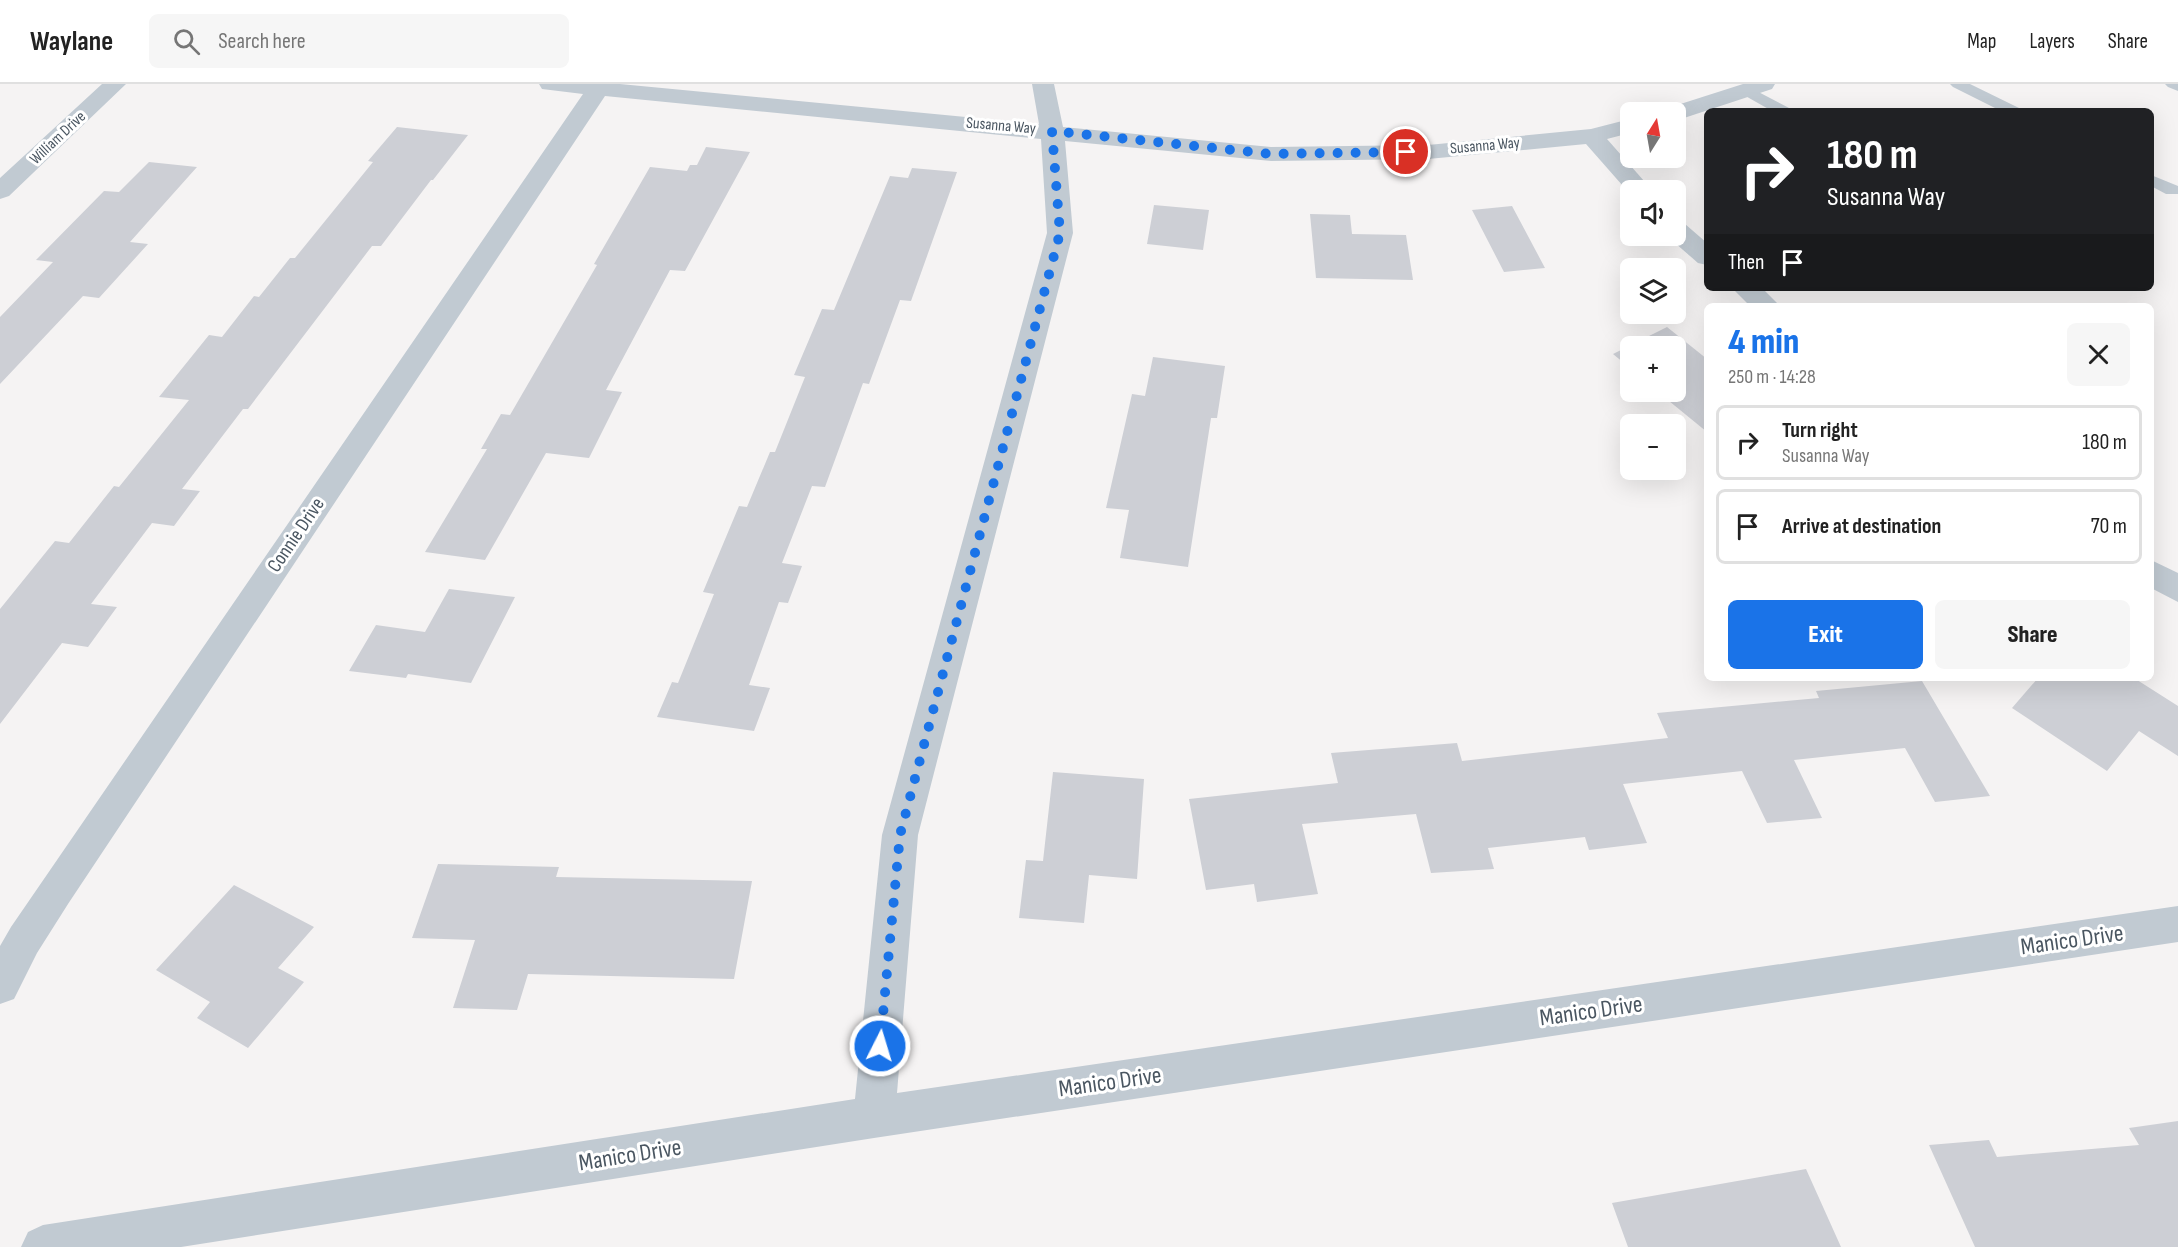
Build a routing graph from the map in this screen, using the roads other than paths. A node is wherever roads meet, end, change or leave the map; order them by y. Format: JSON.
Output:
{"nodes":[{"id":1,"x":115,"y":84,"type":"edge"},
{"id":2,"x":550,"y":84,"type":"edge"},
{"id":3,"x":1043,"y":84,"type":"edge"},
{"id":4,"x":1958,"y":84,"type":"edge"},
{"id":5,"x":2173,"y":84,"type":"edge"},
{"id":6,"x":1759,"y":86,"type":"edge"},
{"id":7,"x":2178,"y":86,"type":"edge"},
{"id":8,"x":598,"y":88,"type":"junction"},
{"id":9,"x":1780,"y":108,"type":"edge"},
{"id":10,"x":2007,"y":108,"type":"edge"},
{"id":11,"x":1686,"y":110,"type":"edge"},
{"id":12,"x":1620,"y":129,"type":"edge"},
{"id":13,"x":1052,"y":131,"type":"junction"},
{"id":14,"x":1592,"y":136,"type":"junction"},
{"id":15,"x":1631,"y":180,"type":"edge"},
{"id":16,"x":2154,"y":181,"type":"edge"},
{"id":17,"x":2172,"y":190,"type":"dead end"},
{"id":18,"x":0,"y":191,"type":"edge"},
{"id":19,"x":1686,"y":239,"type":"edge"},
{"id":20,"x":1704,"y":254,"type":"edge"},
{"id":21,"x":1749,"y":291,"type":"edge"},
{"id":22,"x":1763,"y":303,"type":"edge"},
{"id":23,"x":2154,"y":574,"type":"edge"},
{"id":24,"x":2178,"y":589,"type":"edge"},
{"id":25,"x":2178,"y":924,"type":"edge"},
{"id":26,"x":0,"y":985,"type":"edge"},
{"id":27,"x":874,"y":1117,"type":"junction"},
{"id":28,"x":44,"y":1247,"type":"edge"}],
"edges":[{"from":1,"to":18,"type":"street","name":"William Drive"},
{"from":2,"to":8,"type":"street","name":"Susanna Way"},
{"from":3,"to":13,"type":"street"},
{"from":4,"to":10,"type":"lane"},
{"from":5,"to":7,"type":"lane"},
{"from":6,"to":9,"type":"lane"},
{"from":6,"to":11,"type":"street"},
{"from":8,"to":13,"type":"street","name":"Susanna Way"},
{"from":8,"to":26,"type":"street","name":"Connie Drive"},
{"from":12,"to":14,"type":"street","name":"Susanna Way"},
{"from":13,"to":14,"type":"street","name":"Susanna Way"},
{"from":13,"to":27,"type":"street"},
{"from":14,"to":15,"type":"street"},
{"from":16,"to":17,"type":"lane"},
{"from":19,"to":20,"type":"street"},
{"from":21,"to":22,"type":"street"},
{"from":23,"to":24,"type":"street"},
{"from":25,"to":27,"type":"street","name":"Manico Drive"},
{"from":27,"to":28,"type":"street","name":"Manico Drive"}]}
